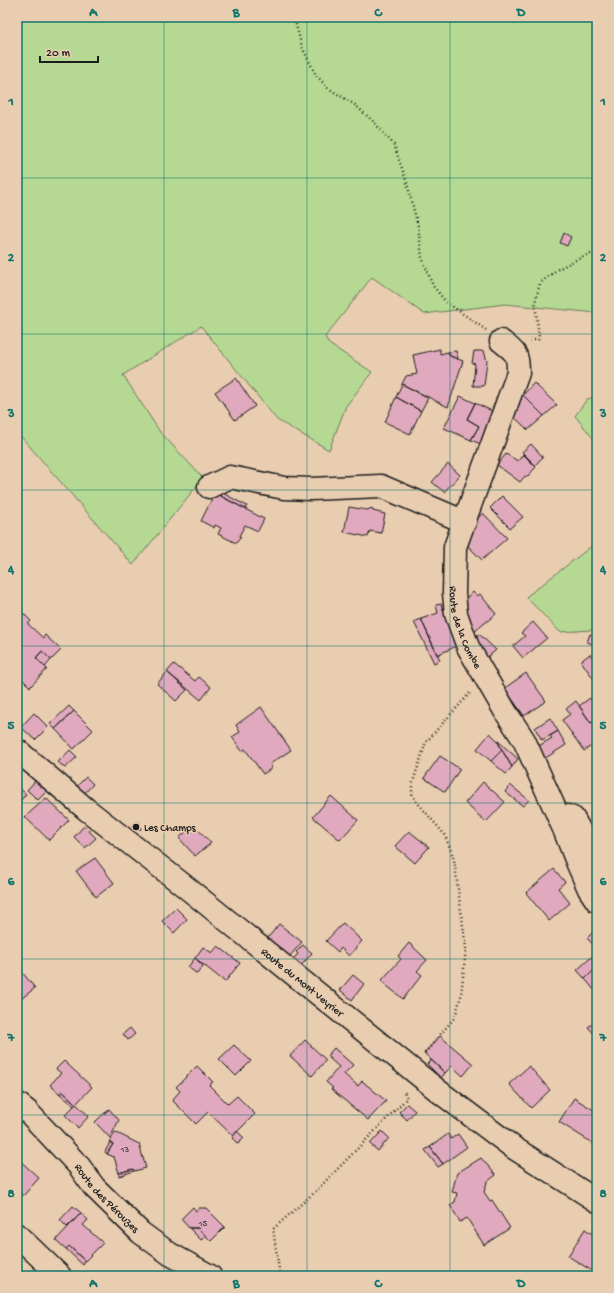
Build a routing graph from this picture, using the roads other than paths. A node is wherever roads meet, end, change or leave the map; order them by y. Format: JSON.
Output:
{"nodes":[{"id":1,"x":501,"y":341,"type":"road end"},
{"id":2,"x":209,"y":487,"type":"dead end"},
{"id":3,"x":465,"y":522,"type":"junction"},
{"id":4,"x":17,"y":750,"type":"edge"},
{"id":5,"x":555,"y":809,"type":"junction"},
{"id":6,"x":597,"y":862,"type":"edge"},
{"id":7,"x":597,"y":901,"type":"edge"},
{"id":8,"x":17,"y":1103,"type":"edge"},
{"id":9,"x":597,"y":1201,"type":"edge"},
{"id":10,"x":17,"y":1234,"type":"edge"},
{"id":11,"x":60,"y":1276,"type":"edge"},
{"id":12,"x":210,"y":1276,"type":"edge"}],
"edges":[{"from":1,"to":3,"type":"street","name":"Route de la Combe"},
{"from":2,"to":3,"type":"street"},
{"from":3,"to":5,"type":"street","name":"Route de la Combe"},
{"from":4,"to":9,"type":"street","name":"Route du Mont Veyrier"},
{"from":5,"to":6,"type":"street"},
{"from":5,"to":7,"type":"street","name":"Route de la Combe"},
{"from":8,"to":12,"type":"street","name":"Route des Pérouzes"},
{"from":10,"to":11,"type":"street"}]}
